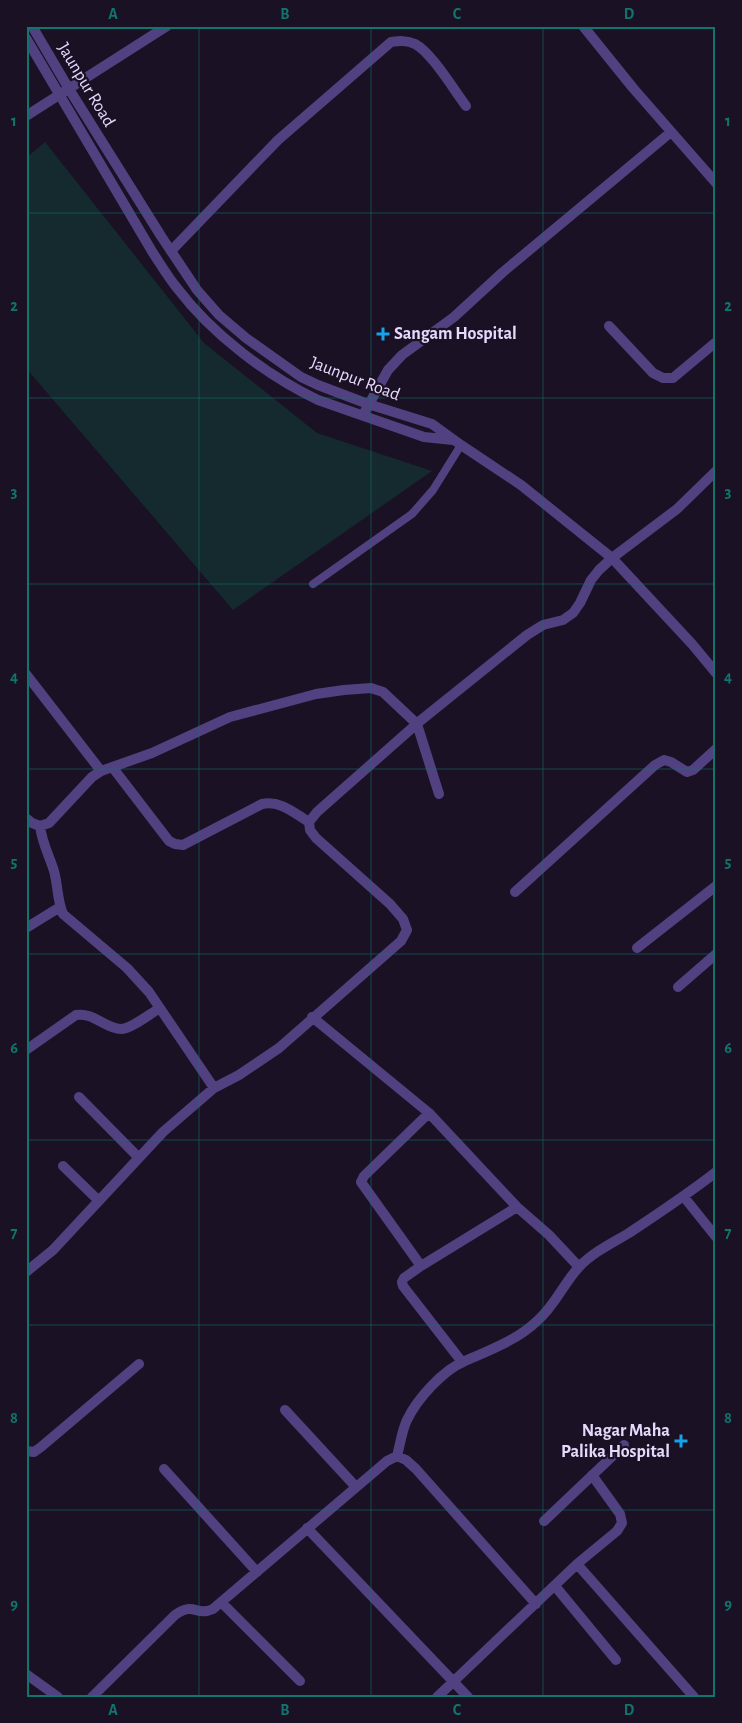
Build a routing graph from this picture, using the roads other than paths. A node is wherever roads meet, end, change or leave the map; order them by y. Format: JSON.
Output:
{"nodes":[{"id":1,"x":32,"y":26,"type":"edge"},
{"id":2,"x":167,"y":26,"type":"edge"},
{"id":3,"x":583,"y":26,"type":"edge"},
{"id":4,"x":26,"y":38,"type":"edge"},
{"id":5,"x":69,"y":89,"type":"junction"},
{"id":6,"x":60,"y":95,"type":"junction"},
{"id":7,"x":466,"y":106,"type":"dead end"},
{"id":8,"x":26,"y":116,"type":"edge"},
{"id":9,"x":671,"y":132,"type":"junction"},
{"id":10,"x":716,"y":183,"type":"edge"},
{"id":11,"x":171,"y":251,"type":"junction"},
{"id":12,"x":608,"y":326,"type":"dead end"},
{"id":13,"x":716,"y":342,"type":"edge"},
{"id":14,"x":368,"y":404,"type":"junction"},
{"id":15,"x":363,"y":415,"type":"junction"},
{"id":16,"x":457,"y":442,"type":"junction"},
{"id":17,"x":716,"y":472,"type":"edge"},
{"id":18,"x":612,"y":558,"type":"junction"},
{"id":19,"x":313,"y":584,"type":"dead end"},
{"id":20,"x":26,"y":674,"type":"edge"},
{"id":21,"x":716,"y":674,"type":"edge"},
{"id":22,"x":416,"y":724,"type":"junction"},
{"id":23,"x":716,"y":749,"type":"edge"},
{"id":24,"x":113,"y":768,"type":"junction"},
{"id":25,"x":101,"y":771,"type":"junction"},
{"id":26,"x":439,"y":794,"type":"dead end"},
{"id":27,"x":26,"y":818,"type":"edge"},
{"id":28,"x":309,"y":822,"type":"junction"},
{"id":29,"x":40,"y":826,"type":"junction"},
{"id":30,"x":716,"y":886,"type":"edge"},
{"id":31,"x":515,"y":892,"type":"dead end"},
{"id":32,"x":60,"y":907,"type":"junction"},
{"id":33,"x":26,"y":928,"type":"edge"},
{"id":34,"x":637,"y":948,"type":"dead end"},
{"id":35,"x":716,"y":954,"type":"edge"},
{"id":36,"x":678,"y":987,"type":"dead end"},
{"id":37,"x":160,"y":1008,"type":"junction"},
{"id":38,"x":312,"y":1017,"type":"junction"},
{"id":39,"x":26,"y":1050,"type":"edge"},
{"id":40,"x":214,"y":1088,"type":"junction"},
{"id":41,"x":79,"y":1097,"type":"dead end"},
{"id":42,"x":430,"y":1113,"type":"junction"},
{"id":43,"x":139,"y":1158,"type":"junction"},
{"id":44,"x":63,"y":1166,"type":"dead end"},
{"id":45,"x":716,"y":1172,"type":"edge"},
{"id":46,"x":684,"y":1197,"type":"junction"},
{"id":47,"x":99,"y":1202,"type":"junction"},
{"id":48,"x":517,"y":1207,"type":"junction"},
{"id":49,"x":716,"y":1237,"type":"edge"},
{"id":50,"x":421,"y":1266,"type":"junction"},
{"id":51,"x":579,"y":1267,"type":"junction"},
{"id":52,"x":26,"y":1272,"type":"edge"},
{"id":53,"x":462,"y":1362,"type":"junction"},
{"id":54,"x":139,"y":1364,"type":"dead end"},
{"id":55,"x":286,"y":1410,"type":"dead end"},
{"id":56,"x":624,"y":1446,"type":"dead end"},
{"id":57,"x":26,"y":1450,"type":"edge"},
{"id":58,"x":397,"y":1456,"type":"junction"},
{"id":59,"x":164,"y":1469,"type":"dead end"},
{"id":60,"x":592,"y":1475,"type":"junction"},
{"id":61,"x":356,"y":1487,"type":"junction"},
{"id":62,"x":544,"y":1521,"type":"dead end"},
{"id":63,"x":307,"y":1528,"type":"junction"},
{"id":64,"x":577,"y":1564,"type":"junction"},
{"id":65,"x":257,"y":1572,"type":"junction"},
{"id":66,"x":555,"y":1586,"type":"junction"},
{"id":67,"x":221,"y":1602,"type":"junction"},
{"id":68,"x":536,"y":1604,"type":"junction"},
{"id":69,"x":616,"y":1660,"type":"dead end"},
{"id":70,"x":26,"y":1674,"type":"edge"},
{"id":71,"x":300,"y":1681,"type":"dead end"},
{"id":72,"x":453,"y":1682,"type":"junction"},
{"id":73,"x":58,"y":1697,"type":"edge"},
{"id":74,"x":92,"y":1697,"type":"edge"},
{"id":75,"x":437,"y":1697,"type":"edge"},
{"id":76,"x":468,"y":1697,"type":"edge"},
{"id":77,"x":694,"y":1697,"type":"edge"}],
"edges":[{"from":1,"to":5,"type":"street","name":"Jaunpur Road"},
{"from":2,"to":5,"type":"street"},
{"from":3,"to":9,"type":"street"},
{"from":4,"to":6,"type":"street"},
{"from":5,"to":6,"type":"street"},
{"from":5,"to":11,"type":"street","name":"Jaunpur Road"},
{"from":6,"to":8,"type":"street"},
{"from":6,"to":15,"type":"street"},
{"from":7,"to":11,"type":"street"},
{"from":9,"to":10,"type":"street"},
{"from":9,"to":14,"type":"street"},
{"from":11,"to":14,"type":"street","name":"Jaunpur Road"},
{"from":12,"to":13,"type":"street"},
{"from":14,"to":15,"type":"street"},
{"from":14,"to":16,"type":"street","name":"Jaunpur Road"},
{"from":15,"to":16,"type":"street"},
{"from":16,"to":18,"type":"street","name":"Jaunpur Road"},
{"from":16,"to":19,"type":"lane"},
{"from":17,"to":18,"type":"street"},
{"from":18,"to":21,"type":"street","name":"Jaunpur Road"},
{"from":18,"to":22,"type":"street"},
{"from":20,"to":25,"type":"street"},
{"from":22,"to":24,"type":"street"},
{"from":22,"to":26,"type":"street"},
{"from":22,"to":28,"type":"street"},
{"from":23,"to":31,"type":"street"},
{"from":24,"to":25,"type":"street"},
{"from":24,"to":28,"type":"street"},
{"from":25,"to":29,"type":"street"},
{"from":27,"to":29,"type":"street"},
{"from":28,"to":38,"type":"street"},
{"from":29,"to":32,"type":"street"},
{"from":30,"to":34,"type":"street"},
{"from":32,"to":33,"type":"street"},
{"from":32,"to":37,"type":"street"},
{"from":35,"to":36,"type":"street"},
{"from":37,"to":39,"type":"street"},
{"from":37,"to":40,"type":"street"},
{"from":38,"to":40,"type":"street"},
{"from":38,"to":42,"type":"street"},
{"from":40,"to":43,"type":"street"},
{"from":41,"to":43,"type":"street"},
{"from":42,"to":48,"type":"street"},
{"from":42,"to":50,"type":"street"},
{"from":43,"to":47,"type":"street"},
{"from":44,"to":47,"type":"street"},
{"from":45,"to":46,"type":"street"},
{"from":46,"to":49,"type":"street"},
{"from":46,"to":51,"type":"street"},
{"from":47,"to":52,"type":"street"},
{"from":48,"to":50,"type":"street"},
{"from":48,"to":51,"type":"street"},
{"from":50,"to":53,"type":"street"},
{"from":51,"to":53,"type":"street"},
{"from":53,"to":58,"type":"street"},
{"from":54,"to":57,"type":"street"},
{"from":55,"to":61,"type":"street"},
{"from":56,"to":60,"type":"street"},
{"from":58,"to":61,"type":"street"},
{"from":58,"to":68,"type":"street"},
{"from":59,"to":65,"type":"street"},
{"from":60,"to":62,"type":"street"},
{"from":60,"to":64,"type":"street"},
{"from":61,"to":63,"type":"street"},
{"from":63,"to":65,"type":"street"},
{"from":63,"to":72,"type":"street"},
{"from":64,"to":66,"type":"street"},
{"from":64,"to":77,"type":"street"},
{"from":65,"to":67,"type":"street"},
{"from":66,"to":68,"type":"street"},
{"from":66,"to":69,"type":"street"},
{"from":67,"to":71,"type":"street"},
{"from":67,"to":74,"type":"street"},
{"from":68,"to":72,"type":"street"},
{"from":70,"to":73,"type":"street"},
{"from":72,"to":75,"type":"street"},
{"from":72,"to":76,"type":"street"}]}
